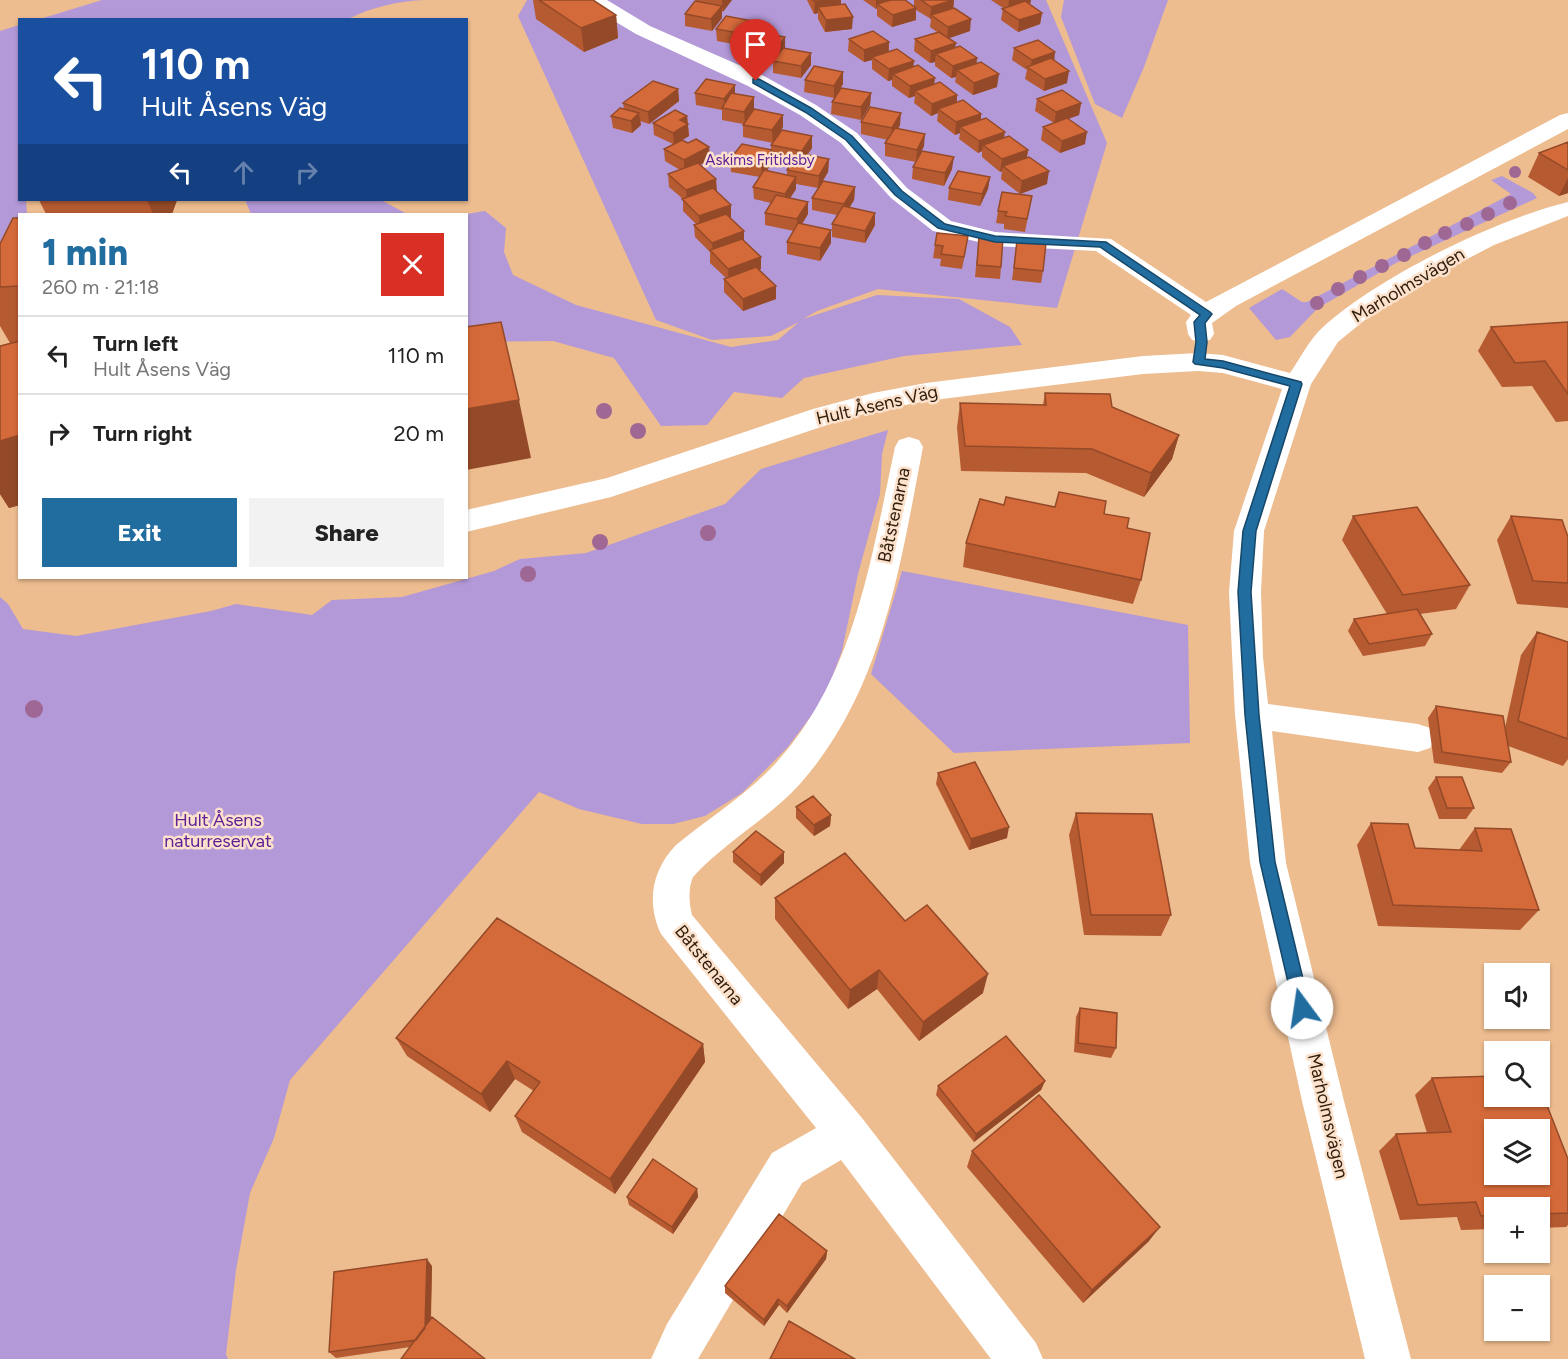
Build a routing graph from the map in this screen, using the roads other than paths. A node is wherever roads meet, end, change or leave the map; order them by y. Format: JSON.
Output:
{"nodes":[{"id":1,"x":593,"y":0,"type":"edge"},
{"id":2,"x":1568,"y":120,"type":"edge"},
{"id":3,"x":1568,"y":209,"type":"edge"},
{"id":4,"x":1206,"y":314,"type":"junction"},
{"id":5,"x":1198,"y":362,"type":"junction"},
{"id":6,"x":1297,"y":384,"type":"junction"},
{"id":7,"x":909,"y":447,"type":"dead end"},
{"id":8,"x":468,"y":521,"type":"edge"},
{"id":9,"x":1252,"y":715,"type":"junction"},
{"id":10,"x":1418,"y":738,"type":"dead end"},
{"id":11,"x":847,"y":1134,"type":"junction"},
{"id":12,"x":674,"y":1359,"type":"edge"},
{"id":13,"x":1020,"y":1359,"type":"edge"},
{"id":14,"x":1388,"y":1359,"type":"edge"}],
"edges":[{"from":1,"to":4,"type":"street"},
{"from":2,"to":4,"type":"street"},
{"from":3,"to":6,"type":"street","name":"Marholmsvägen"},
{"from":4,"to":5,"type":"street"},
{"from":5,"to":6,"type":"street","name":"Hult Åsens Väg"},
{"from":5,"to":8,"type":"street","name":"Hult Åsens Väg"},
{"from":6,"to":9,"type":"street","name":"Marholmsvägen"},
{"from":7,"to":11,"type":"street","name":"Båtstenarna"},
{"from":9,"to":10,"type":"street"},
{"from":9,"to":14,"type":"street","name":"Marholmsvägen"},
{"from":11,"to":12,"type":"street"},
{"from":11,"to":13,"type":"street","name":"Båtstenarna"}]}
